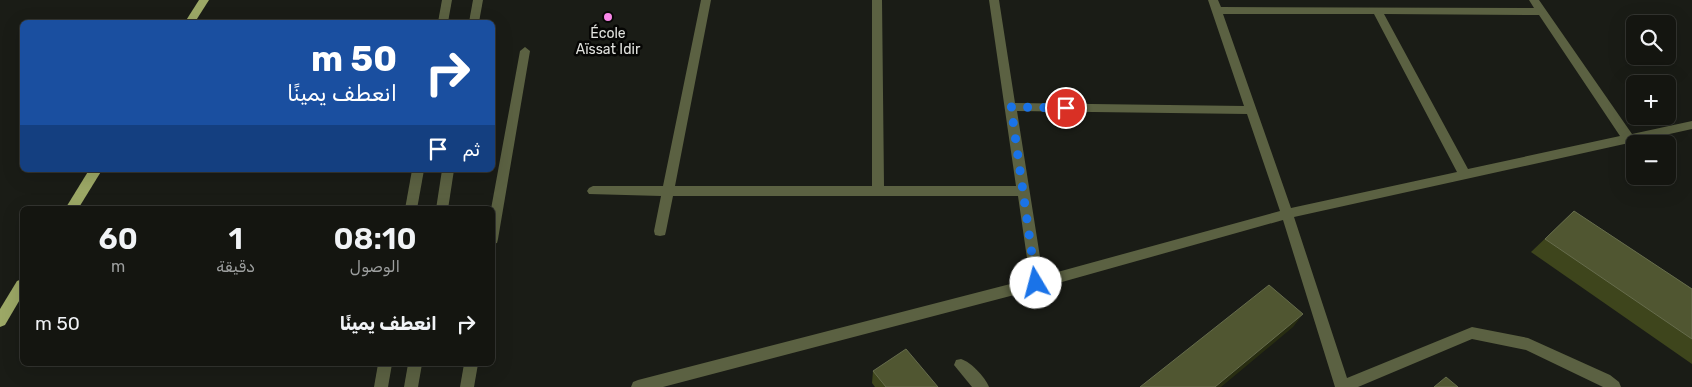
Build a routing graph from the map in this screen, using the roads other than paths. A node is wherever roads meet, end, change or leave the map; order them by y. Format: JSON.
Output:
{"nodes":[{"id":1,"x":204,"y":0,"type":"edge"},
{"id":2,"x":447,"y":0,"type":"edge"},
{"id":3,"x":478,"y":0,"type":"edge"},
{"id":4,"x":706,"y":0,"type":"edge"},
{"id":5,"x":877,"y":0,"type":"edge"},
{"id":6,"x":994,"y":0,"type":"edge"},
{"id":7,"x":1534,"y":0,"type":"edge"},
{"id":8,"x":1215,"y":6,"type":"edge"},
{"id":9,"x":1377,"y":10,"type":"junction"},
{"id":10,"x":1542,"y":12,"type":"junction"},
{"id":11,"x":191,"y":20,"type":"edge"},
{"id":12,"x":443,"y":20,"type":"edge"},
{"id":13,"x":474,"y":20,"type":"edge"},
{"id":14,"x":525,"y":51,"type":"dead end"},
{"id":15,"x":1011,"y":107,"type":"junction"},
{"id":16,"x":1251,"y":110,"type":"junction"},
{"id":17,"x":1692,"y":124,"type":"edge"},
{"id":18,"x":1626,"y":135,"type":"edge"},
{"id":19,"x":1642,"y":135,"type":"edge"},
{"id":20,"x":1626,"y":138,"type":"edge"},
{"id":21,"x":95,"y":172,"type":"edge"},
{"id":22,"x":418,"y":172,"type":"edge"},
{"id":23,"x":448,"y":172,"type":"edge"},
{"id":24,"x":1465,"y":175,"type":"junction"},
{"id":25,"x":1024,"y":190,"type":"junction"},
{"id":26,"x":593,"y":191,"type":"dead end"},
{"id":27,"x":668,"y":191,"type":"junction"},
{"id":28,"x":878,"y":192,"type":"junction"},
{"id":29,"x":73,"y":206,"type":"edge"},
{"id":30,"x":412,"y":206,"type":"edge"},
{"id":31,"x":442,"y":206,"type":"edge"},
{"id":32,"x":1287,"y":214,"type":"junction"},
{"id":33,"x":495,"y":222,"type":"edge"},
{"id":34,"x":660,"y":231,"type":"dead end"},
{"id":35,"x":1036,"y":283,"type":"junction"},
{"id":36,"x":20,"y":288,"type":"edge"},
{"id":37,"x":0,"y":321,"type":"edge"},
{"id":38,"x":961,"y":365,"type":"dead end"},
{"id":39,"x":385,"y":366,"type":"edge"},
{"id":40,"x":415,"y":366,"type":"edge"},
{"id":41,"x":471,"y":366,"type":"edge"},
{"id":42,"x":381,"y":387,"type":"edge"},
{"id":43,"x":411,"y":387,"type":"edge"},
{"id":44,"x":467,"y":387,"type":"edge"},
{"id":45,"x":638,"y":387,"type":"edge"},
{"id":46,"x":982,"y":387,"type":"edge"},
{"id":47,"x":1342,"y":387,"type":"edge"},
{"id":48,"x":1614,"y":387,"type":"edge"}],
"edges":[{"from":1,"to":11,"type":"main road"},
{"from":2,"to":12,"type":"street"},
{"from":3,"to":13,"type":"street"},
{"from":4,"to":27,"type":"street"},
{"from":5,"to":28,"type":"street"},
{"from":6,"to":15,"type":"street"},
{"from":7,"to":10,"type":"street"},
{"from":8,"to":9,"type":"street"},
{"from":8,"to":16,"type":"street"},
{"from":9,"to":10,"type":"street"},
{"from":9,"to":24,"type":"street"},
{"from":10,"to":18,"type":"street"},
{"from":14,"to":33,"type":"street"},
{"from":15,"to":16,"type":"street"},
{"from":15,"to":25,"type":"street"},
{"from":16,"to":32,"type":"street"},
{"from":17,"to":19,"type":"street"},
{"from":20,"to":24,"type":"street"},
{"from":21,"to":29,"type":"main road"},
{"from":22,"to":30,"type":"street"},
{"from":23,"to":31,"type":"street"},
{"from":24,"to":32,"type":"street"},
{"from":25,"to":28,"type":"street"},
{"from":25,"to":35,"type":"street"},
{"from":26,"to":27,"type":"street"},
{"from":27,"to":28,"type":"street"},
{"from":27,"to":34,"type":"street"},
{"from":32,"to":35,"type":"street"},
{"from":32,"to":47,"type":"street"},
{"from":35,"to":45,"type":"street"},
{"from":36,"to":37,"type":"main road"},
{"from":38,"to":46,"type":"street"},
{"from":39,"to":42,"type":"street"},
{"from":40,"to":43,"type":"street"},
{"from":41,"to":44,"type":"street"},
{"from":47,"to":48,"type":"street"}]}
